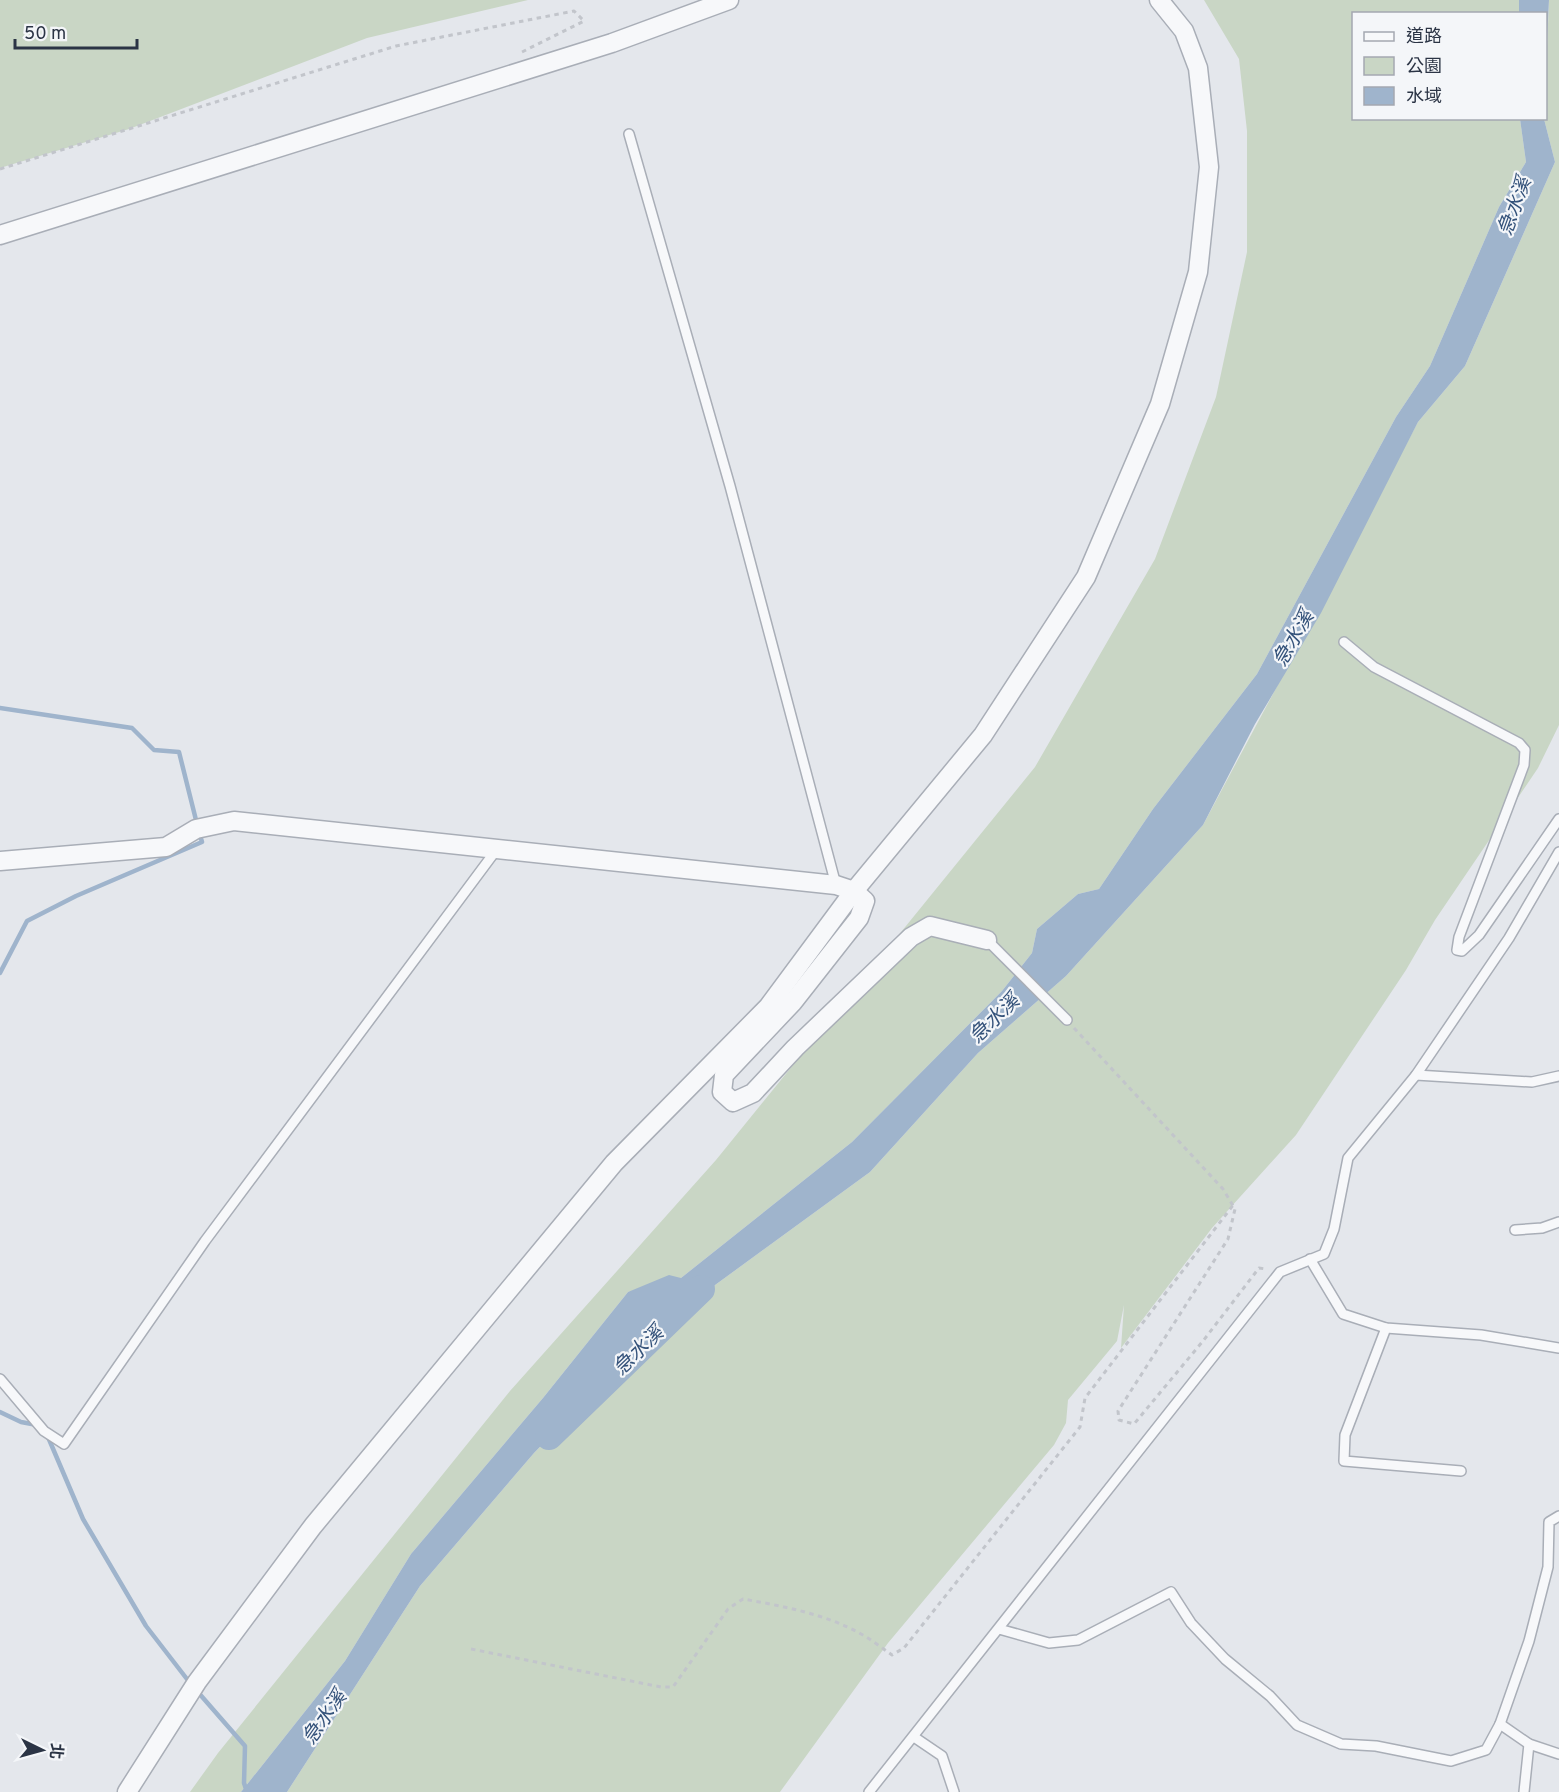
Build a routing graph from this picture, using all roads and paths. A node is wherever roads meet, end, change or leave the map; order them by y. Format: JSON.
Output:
{"nodes":[{"id":1,"x":729,"y":0,"type":"edge"},
{"id":2,"x":1159,"y":0,"type":"edge"},
{"id":3,"x":521,"y":52,"type":"dead end"},
{"id":4,"x":629,"y":134,"type":"dead end"},
{"id":5,"x":0,"y":169,"type":"edge"},
{"id":6,"x":0,"y":235,"type":"edge"},
{"id":7,"x":1344,"y":642,"type":"dead end"},
{"id":8,"x":1559,"y":819,"type":"edge"},
{"id":9,"x":499,"y":848,"type":"junction"},
{"id":10,"x":1559,"y":852,"type":"edge"},
{"id":11,"x":0,"y":861,"type":"edge"},
{"id":12,"x":836,"y":885,"type":"junction"},
{"id":13,"x":854,"y":891,"type":"junction"},
{"id":14,"x":987,"y":940,"type":"joint"},
{"id":15,"x":1067,"y":1020,"type":"joint"},
{"id":16,"x":1416,"y":1075,"type":"junction"},
{"id":17,"x":1559,"y":1076,"type":"edge"},
{"id":18,"x":1234,"y":1204,"type":"junction"},
{"id":19,"x":1559,"y":1222,"type":"edge"},
{"id":20,"x":1515,"y":1230,"type":"dead end"},
{"id":21,"x":1310,"y":1259,"type":"junction"},
{"id":22,"x":1280,"y":1272,"type":"junction"},
{"id":23,"x":1386,"y":1328,"type":"junction"},
{"id":24,"x":1559,"y":1348,"type":"edge"},
{"id":25,"x":0,"y":1379,"type":"edge"},
{"id":26,"x":1461,"y":1471,"type":"dead end"},
{"id":27,"x":1559,"y":1516,"type":"edge"},
{"id":28,"x":999,"y":1629,"type":"junction"},
{"id":29,"x":471,"y":1649,"type":"dead end"},
{"id":30,"x":1500,"y":1725,"type":"junction"},
{"id":31,"x":914,"y":1737,"type":"junction"},
{"id":32,"x":1529,"y":1744,"type":"junction"},
{"id":33,"x":1559,"y":1754,"type":"edge"},
{"id":34,"x":128,"y":1792,"type":"edge"},
{"id":35,"x":868,"y":1792,"type":"edge"},
{"id":36,"x":954,"y":1792,"type":"edge"},
{"id":37,"x":1524,"y":1792,"type":"edge"}],
"edges":[{"from":1,"to":6,"type":"street"},
{"from":2,"to":13,"type":"street"},
{"from":3,"to":5,"type":"path"},
{"from":4,"to":12,"type":"lane"},
{"from":7,"to":8,"type":"lane"},
{"from":9,"to":11,"type":"street"},
{"from":9,"to":12,"type":"street"},
{"from":9,"to":25,"type":"lane"},
{"from":10,"to":16,"type":"lane"},
{"from":12,"to":13,"type":"street"},
{"from":13,"to":14,"type":"street"},
{"from":13,"to":34,"type":"street"},
{"from":14,"to":15,"type":"lane"},
{"from":15,"to":18,"type":"path"},
{"from":16,"to":17,"type":"lane"},
{"from":16,"to":21,"type":"lane"},
{"from":18,"to":22,"type":"path"},
{"from":18,"to":29,"type":"path"},
{"from":19,"to":20,"type":"lane"},
{"from":21,"to":22,"type":"lane"},
{"from":21,"to":23,"type":"lane"},
{"from":22,"to":28,"type":"lane"},
{"from":23,"to":24,"type":"lane"},
{"from":23,"to":26,"type":"lane"},
{"from":27,"to":30,"type":"lane"},
{"from":28,"to":30,"type":"lane"},
{"from":28,"to":31,"type":"lane"},
{"from":30,"to":32,"type":"lane"},
{"from":31,"to":35,"type":"lane"},
{"from":31,"to":36,"type":"lane"},
{"from":32,"to":33,"type":"lane"},
{"from":32,"to":37,"type":"lane"}]}
